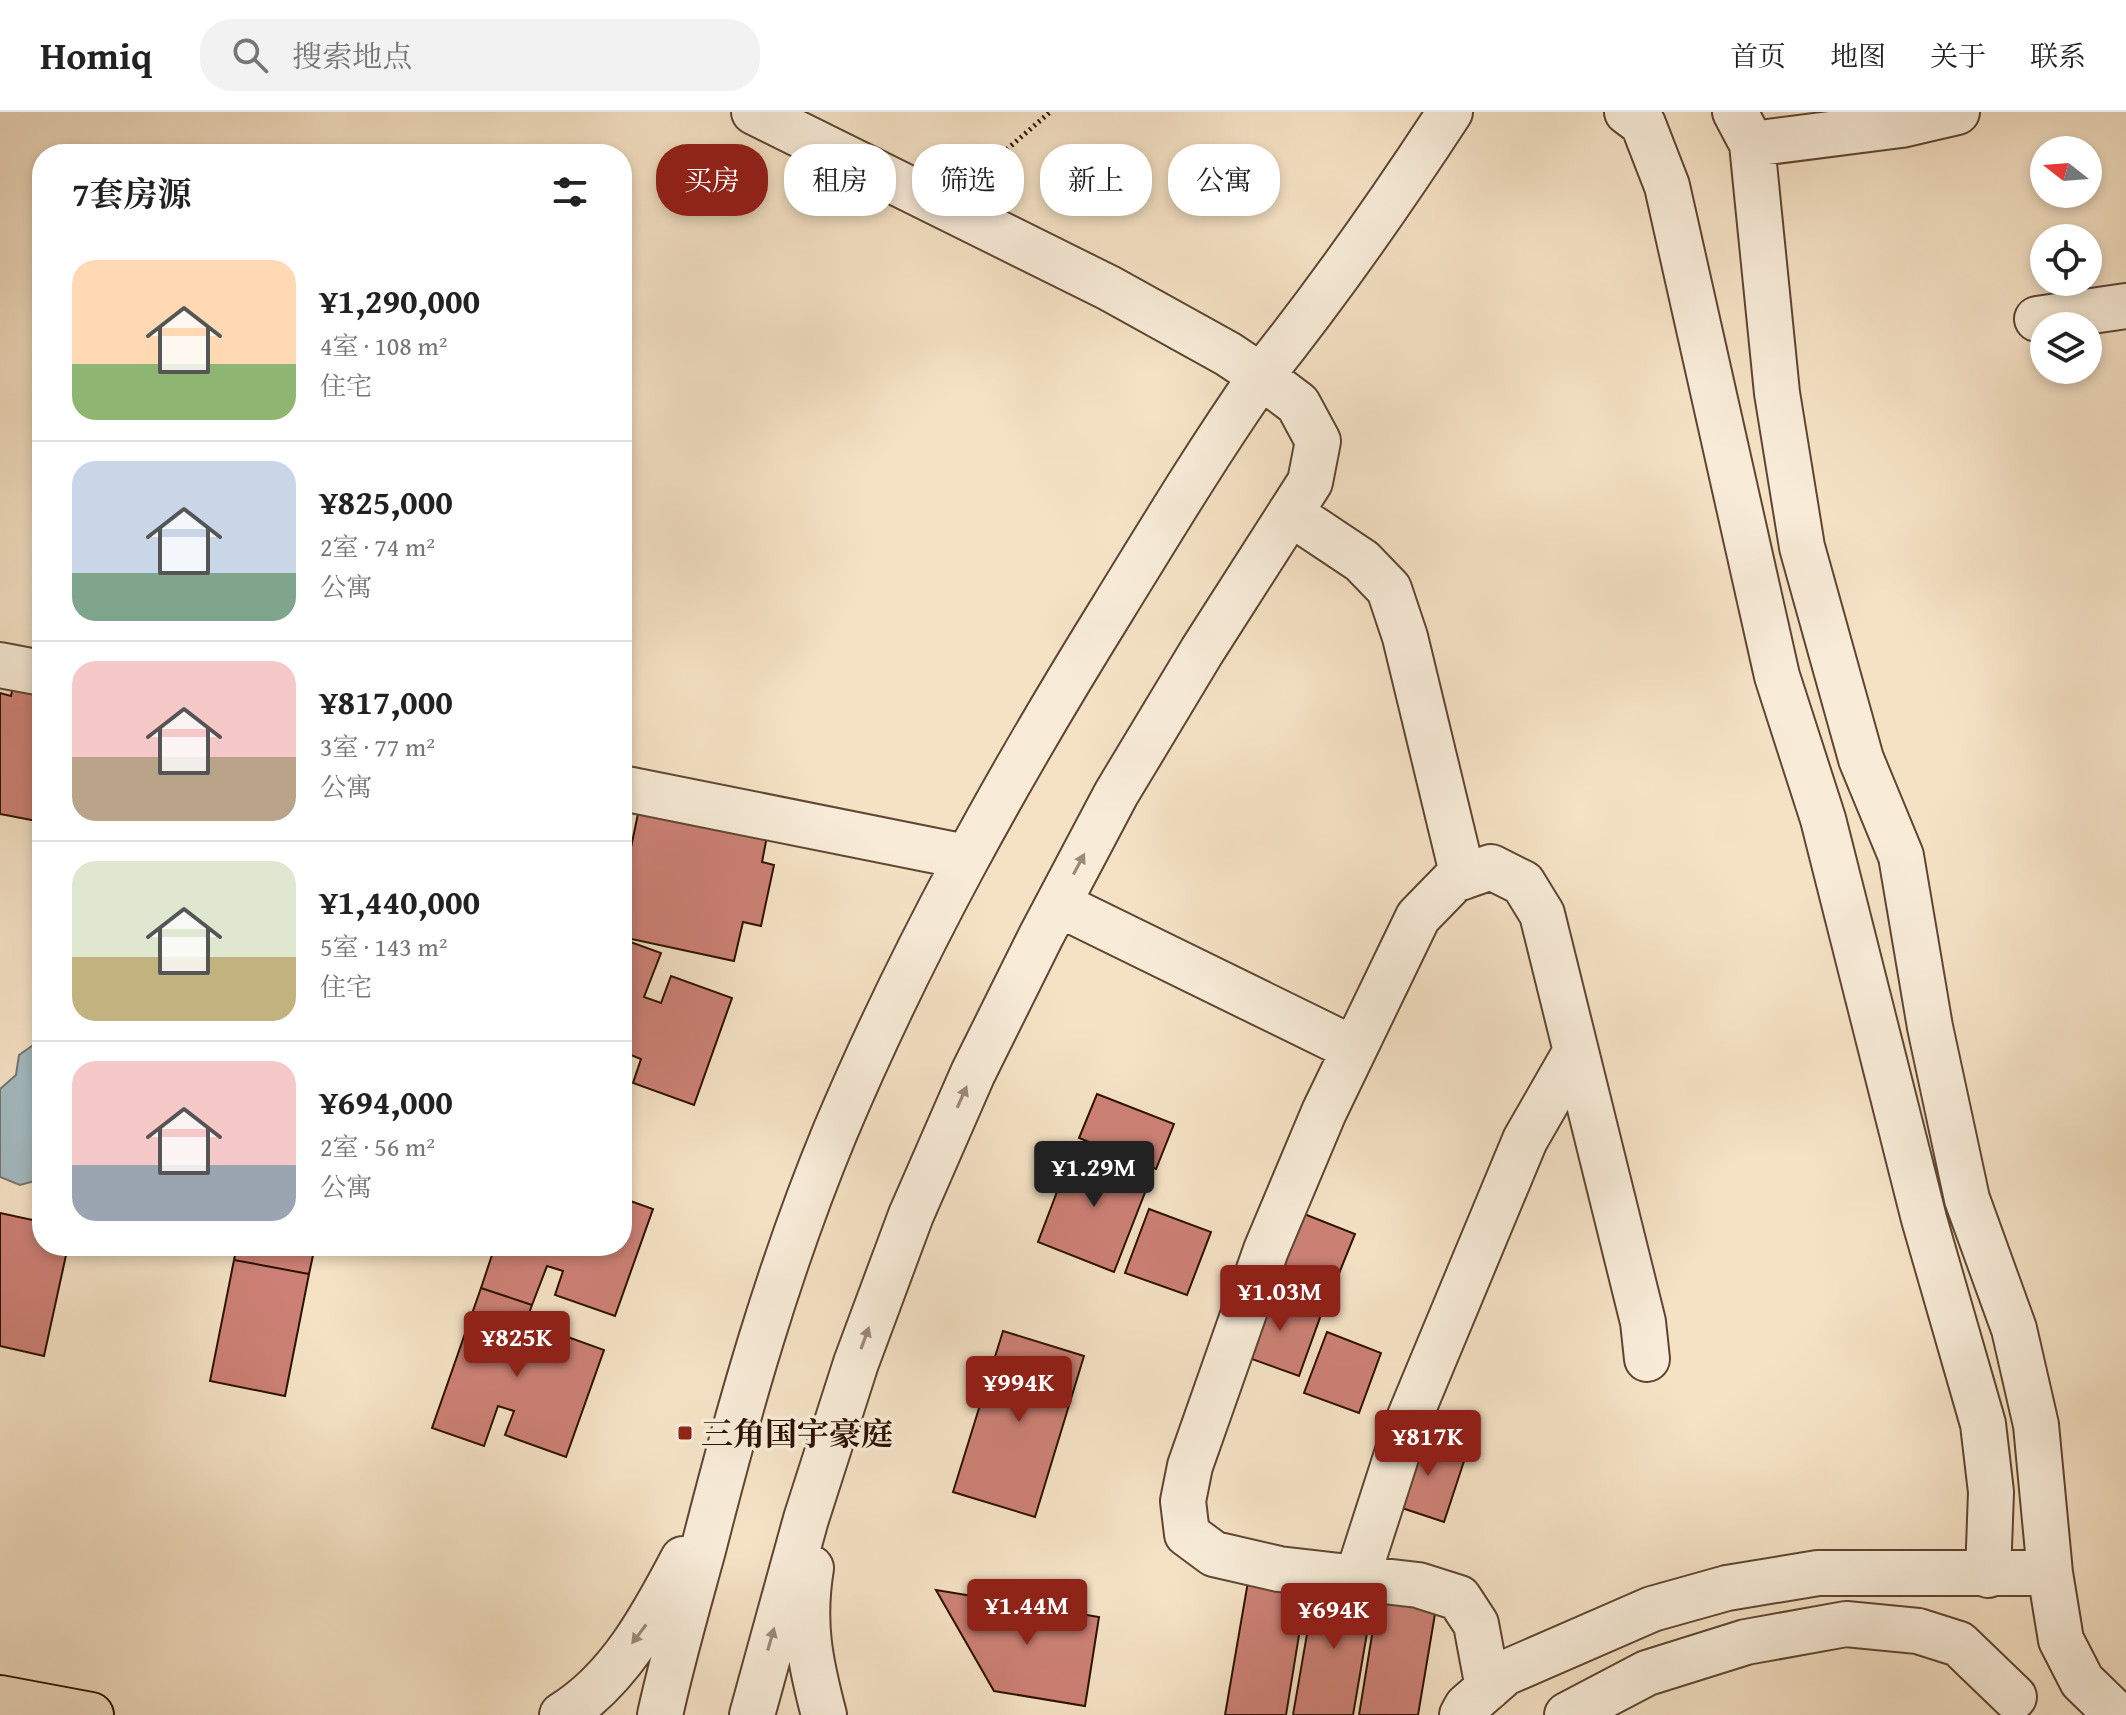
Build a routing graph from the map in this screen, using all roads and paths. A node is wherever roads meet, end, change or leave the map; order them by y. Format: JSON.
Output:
{"nodes":[{"id":1,"x":754,"y":112,"type":"edge"},
{"id":2,"x":1050,"y":112,"type":"edge"},
{"id":3,"x":1450,"y":112,"type":"edge"},
{"id":4,"x":1627,"y":112,"type":"edge"},
{"id":5,"x":1957,"y":112,"type":"edge"},
{"id":6,"x":1744,"y":128,"type":"edge"},
{"id":7,"x":1014,"y":144,"type":"edge"},
{"id":8,"x":912,"y":191,"type":"edge"},
{"id":9,"x":963,"y":216,"type":"edge"},
{"id":10,"x":2126,"y":306,"type":"edge"},
{"id":11,"x":2085,"y":312,"type":"edge"},
{"id":12,"x":1261,"y":376,"type":"junction"},
{"id":13,"x":1290,"y":513,"type":"junction"},
{"id":14,"x":0,"y":665,"type":"edge"},
{"id":15,"x":32,"y":671,"type":"edge"},
{"id":16,"x":632,"y":790,"type":"edge"},
{"id":17,"x":966,"y":857,"type":"junction"},
{"id":18,"x":1463,"y":877,"type":"junction"},
{"id":19,"x":1058,"y":904,"type":"junction"},
{"id":20,"x":1354,"y":1049,"type":"junction"},
{"id":21,"x":1576,"y":1051,"type":"junction"},
{"id":22,"x":1647,"y":1359,"type":"dead end"},
{"id":23,"x":846,"y":1392,"type":"junction"},
{"id":24,"x":732,"y":1438,"type":"junction"},
{"id":25,"x":2016,"y":1574,"type":"junction"},
{"id":26,"x":1357,"y":1578,"type":"junction"},
{"id":27,"x":2014,"y":1697,"type":"dead end"},
{"id":28,"x":0,"y":1698,"type":"edge"},
{"id":29,"x":1475,"y":1702,"type":"edge"},
{"id":30,"x":91,"y":1715,"type":"edge"},
{"id":31,"x":562,"y":1715,"type":"edge"},
{"id":32,"x":660,"y":1715,"type":"edge"},
{"id":33,"x":752,"y":1715,"type":"edge"},
{"id":34,"x":824,"y":1715,"type":"edge"},
{"id":35,"x":1567,"y":1715,"type":"edge"},
{"id":36,"x":2117,"y":1715,"type":"edge"}],
"edges":[{"from":1,"to":8,"type":"street"},
{"from":2,"to":7,"type":"path"},
{"from":3,"to":12,"type":"street"},
{"from":4,"to":25,"type":"street"},
{"from":5,"to":6,"type":"street"},
{"from":6,"to":25,"type":"street"},
{"from":9,"to":12,"type":"street"},
{"from":10,"to":11,"type":"street"},
{"from":12,"to":13,"type":"street"},
{"from":12,"to":17,"type":"street"},
{"from":13,"to":18,"type":"street"},
{"from":19,"to":13,"type":"street","one_way":true},
{"from":14,"to":15,"type":"street"},
{"from":16,"to":17,"type":"street"},
{"from":17,"to":24,"type":"street"},
{"from":18,"to":20,"type":"street"},
{"from":18,"to":21,"type":"street"},
{"from":19,"to":20,"type":"street"},
{"from":23,"to":19,"type":"street","one_way":true},
{"from":20,"to":26,"type":"street"},
{"from":21,"to":22,"type":"street"},
{"from":21,"to":26,"type":"street"},
{"from":33,"to":23,"type":"street","one_way":true},
{"from":23,"to":34,"type":"street"},
{"from":24,"to":31,"type":"street","one_way":true},
{"from":24,"to":32,"type":"street"},
{"from":25,"to":29,"type":"street"},
{"from":25,"to":36,"type":"street"},
{"from":26,"to":29,"type":"street"},
{"from":27,"to":35,"type":"street"},
{"from":28,"to":30,"type":"main road"}]}
